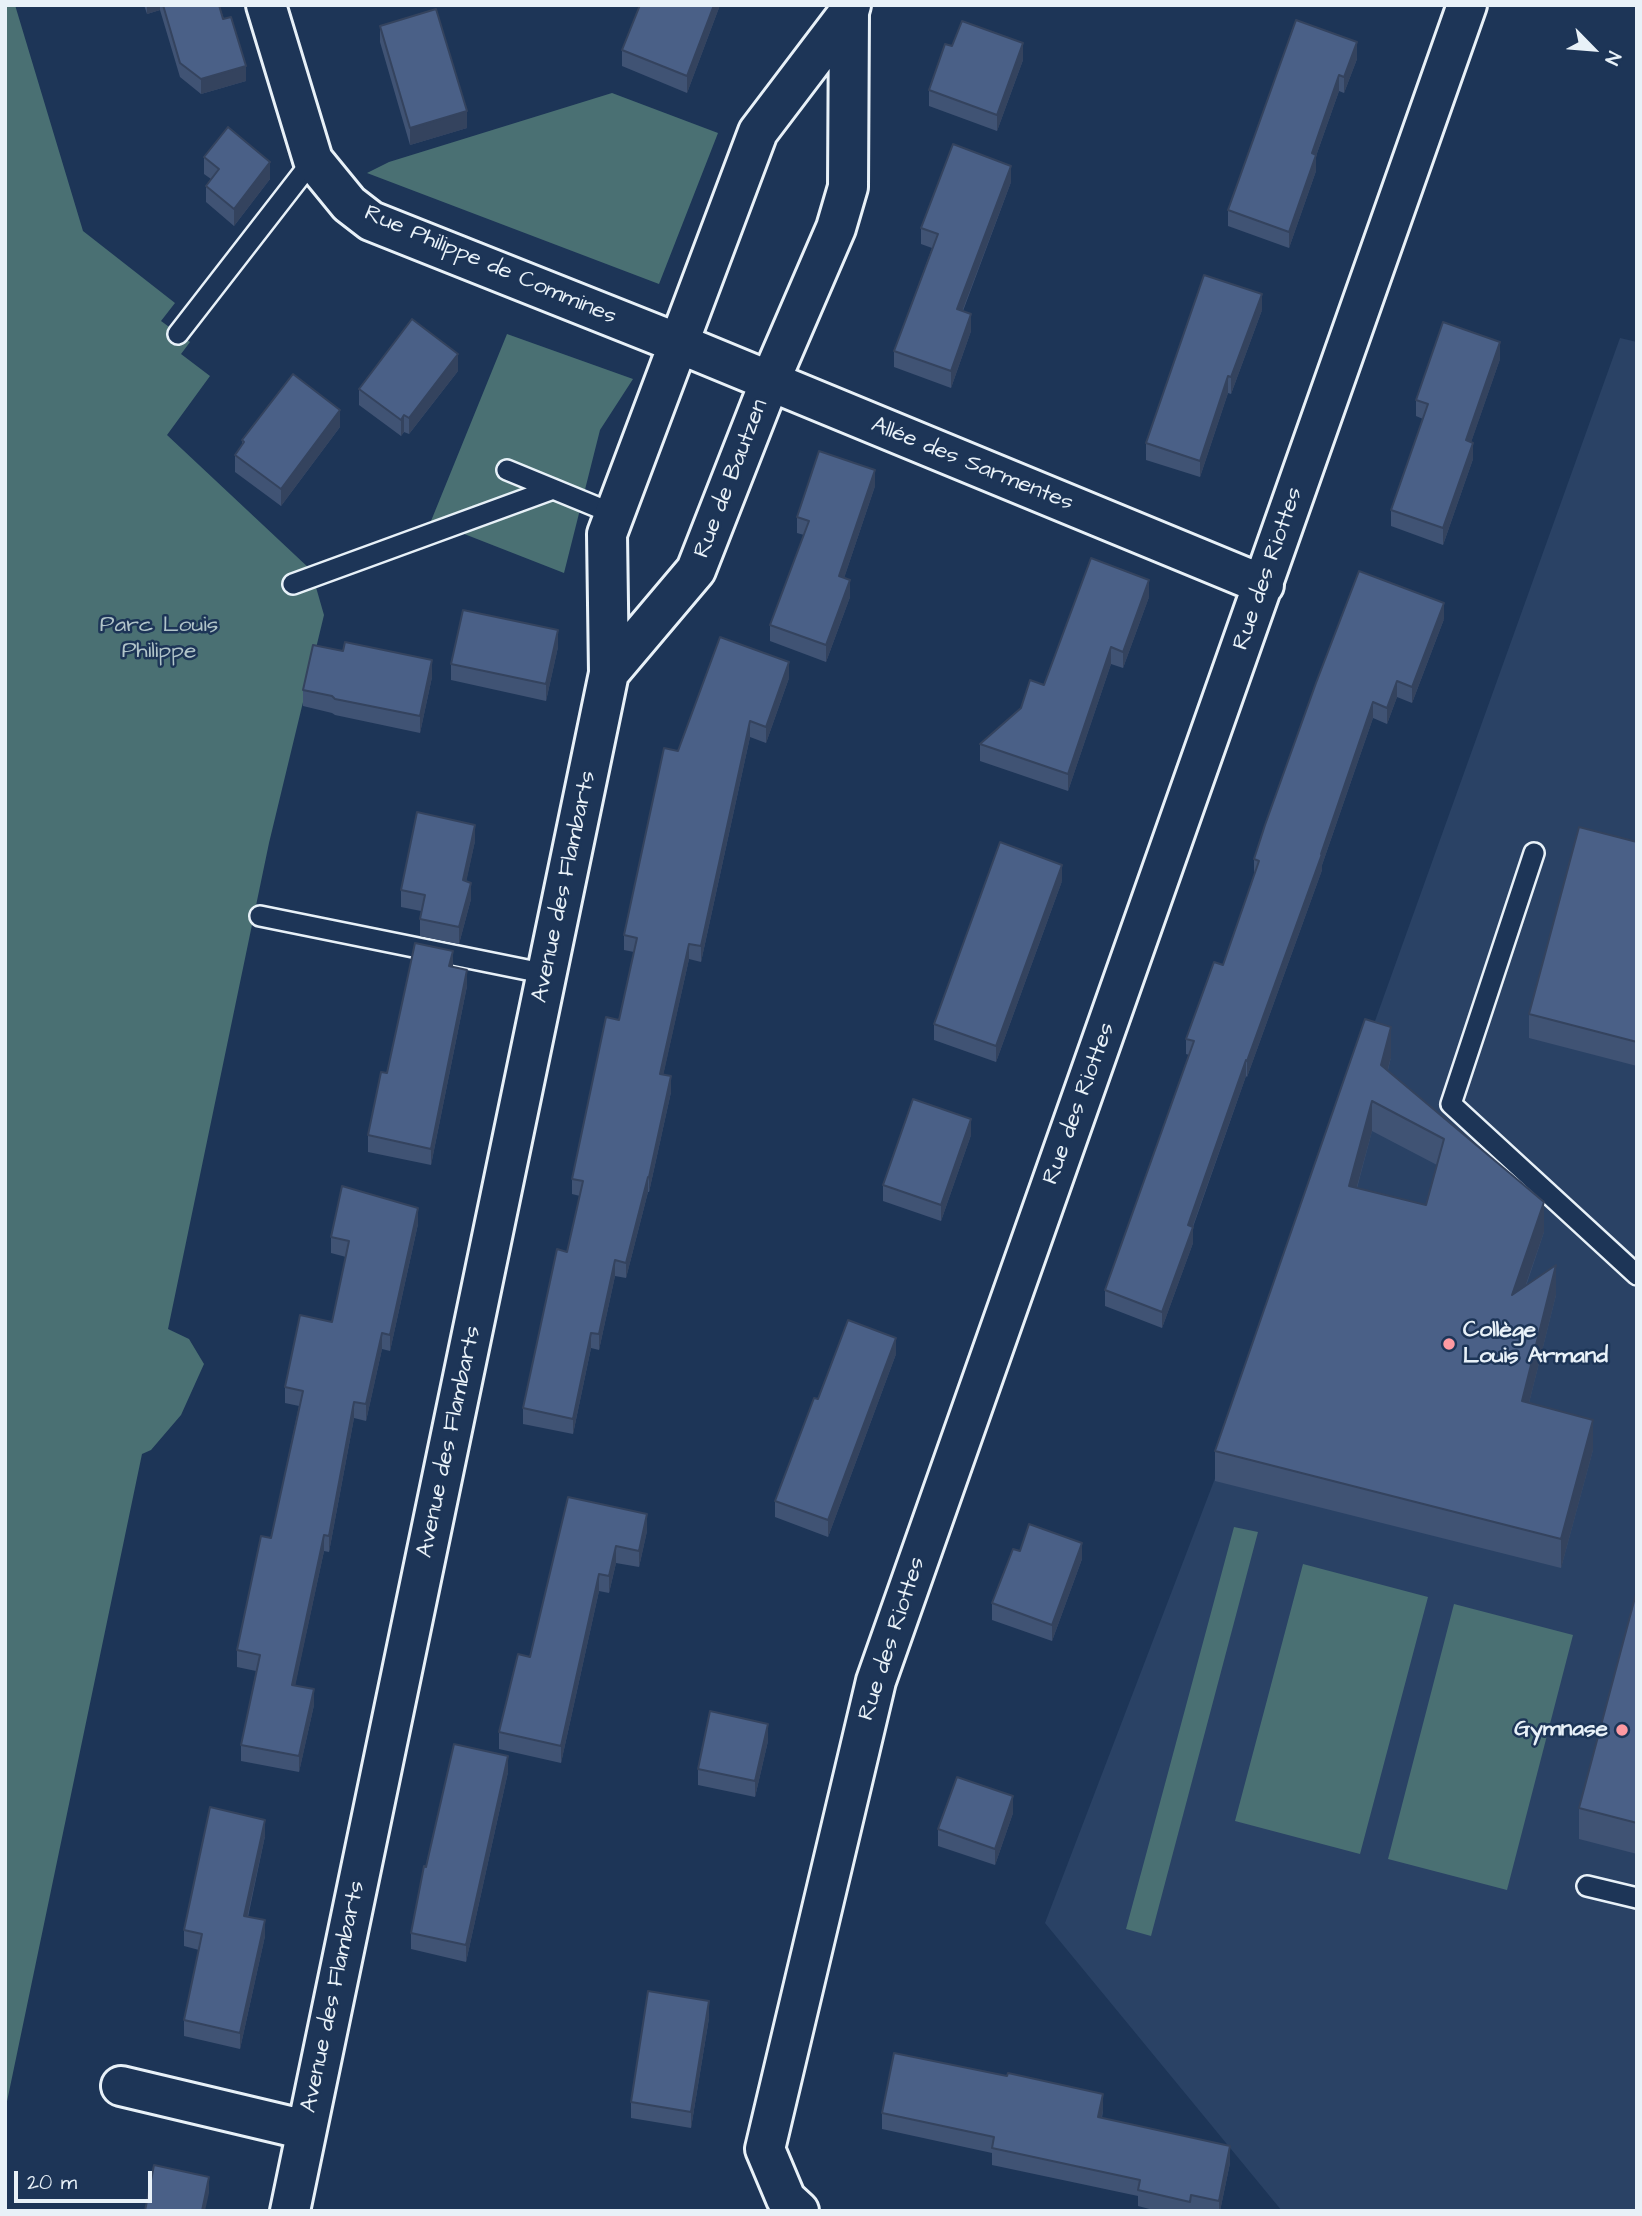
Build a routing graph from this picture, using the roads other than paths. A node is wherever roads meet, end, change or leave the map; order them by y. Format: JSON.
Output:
{"nodes":[{"id":1,"x":266,"y":5,"type":"edge"},
{"id":2,"x":1467,"y":5,"type":"edge"},
{"id":3,"x":850,"y":8,"type":"edge"},
{"id":4,"x":313,"y":160,"type":"junction"},
{"id":5,"x":178,"y":334,"type":"dead end"},
{"id":6,"x":680,"y":344,"type":"junction"},
{"id":7,"x":770,"y":381,"type":"junction"},
{"id":8,"x":507,"y":470,"type":"dead end"},
{"id":9,"x":553,"y":489,"type":"junction"},
{"id":10,"x":614,"y":514,"type":"junction"},
{"id":11,"x":293,"y":584,"type":"dead end"},
{"id":12,"x":1264,"y":585,"type":"junction"},
{"id":13,"x":609,"y":673,"type":"junction"},
{"id":14,"x":1534,"y":853,"type":"dead end"},
{"id":15,"x":260,"y":916,"type":"dead end"},
{"id":16,"x":547,"y":975,"type":"junction"},
{"id":17,"x":1637,"y":1275,"type":"edge"},
{"id":18,"x":1587,"y":1886,"type":"dead end"},
{"id":19,"x":1637,"y":1898,"type":"edge"},
{"id":20,"x":121,"y":2086,"type":"dead end"},
{"id":21,"x":306,"y":2130,"type":"junction"},
{"id":22,"x":290,"y":2211,"type":"edge"},
{"id":23,"x":799,"y":2211,"type":"edge"}],
"edges":[{"from":1,"to":4,"type":"street","name":"Rue Philippe de Commines"},
{"from":2,"to":12,"type":"street","name":"Rue des Riottes"},
{"from":3,"to":6,"type":"street","name":"Rue de Bautzen"},
{"from":3,"to":7,"type":"street","name":"Rue de Bautzen"},
{"from":4,"to":5,"type":"lane"},
{"from":4,"to":6,"type":"street","name":"Rue Philippe de Commines"},
{"from":6,"to":7,"type":"street","name":"Allée des Sarmentes"},
{"from":6,"to":10,"type":"street","name":"Rue de Bautzen"},
{"from":7,"to":12,"type":"street","name":"Allée des Sarmentes"},
{"from":7,"to":13,"type":"street","name":"Rue de Bautzen"},
{"from":8,"to":9,"type":"lane"},
{"from":9,"to":10,"type":"lane"},
{"from":9,"to":11,"type":"lane"},
{"from":10,"to":13,"type":"street","name":"Rue de Bautzen"},
{"from":12,"to":23,"type":"street","name":"Rue des Riottes"},
{"from":13,"to":16,"type":"street","name":"Avenue des Flambarts"},
{"from":14,"to":17,"type":"lane"},
{"from":15,"to":16,"type":"lane"},
{"from":16,"to":21,"type":"street","name":"Avenue des Flambarts"},
{"from":18,"to":19,"type":"lane"},
{"from":20,"to":21,"type":"street"},
{"from":21,"to":22,"type":"street","name":"Avenue des Flambarts"}]}
